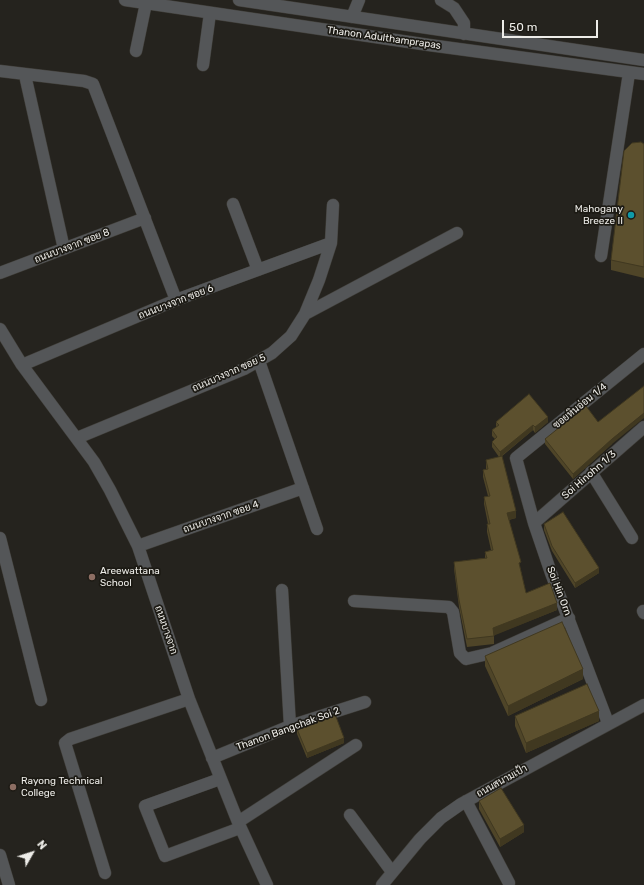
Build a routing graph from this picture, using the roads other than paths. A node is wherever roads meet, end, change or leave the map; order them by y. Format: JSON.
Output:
{"nodes":[{"id":1,"x":125,"y":0,"type":"edge"},
{"id":2,"x":239,"y":0,"type":"edge"},
{"id":3,"x":360,"y":0,"type":"edge"},
{"id":4,"x":441,"y":0,"type":"edge"},
{"id":5,"x":146,"y":4,"type":"junction"},
{"id":6,"x":210,"y":14,"type":"junction"},
{"id":7,"x":352,"y":17,"type":"junction"},
{"id":8,"x":404,"y":24,"type":"junction"},
{"id":9,"x":464,"y":34,"type":"junction"},
{"id":10,"x":402,"y":41,"type":"junction"},
{"id":11,"x":136,"y":51,"type":"dead end"},
{"id":12,"x":644,"y":60,"type":"edge"},
{"id":13,"x":203,"y":65,"type":"dead end"},
{"id":14,"x":0,"y":71,"type":"edge"},
{"id":15,"x":629,"y":73,"type":"junction"},
{"id":16,"x":644,"y":74,"type":"edge"},
{"id":17,"x":25,"y":75,"type":"junction"},
{"id":18,"x":233,"y":204,"type":"dead end"},
{"id":19,"x":333,"y":205,"type":"dead end"},
{"id":20,"x":145,"y":218,"type":"junction"},
{"id":21,"x":457,"y":233,"type":"dead end"},
{"id":22,"x":331,"y":243,"type":"junction"},
{"id":23,"x":64,"y":249,"type":"junction"},
{"id":24,"x":601,"y":256,"type":"dead end"},
{"id":25,"x":258,"y":270,"type":"junction"},
{"id":26,"x":0,"y":273,"type":"edge"},
{"id":27,"x":176,"y":300,"type":"junction"},
{"id":28,"x":305,"y":314,"type":"junction"},
{"id":29,"x":0,"y":329,"type":"edge"},
{"id":30,"x":3,"y":343,"type":"edge"},
{"id":31,"x":644,"y":354,"type":"edge"},
{"id":32,"x":259,"y":361,"type":"junction"},
{"id":33,"x":22,"y":365,"type":"junction"},
{"id":34,"x":644,"y":427,"type":"edge"},
{"id":35,"x":77,"y":438,"type":"junction"},
{"id":36,"x":516,"y":458,"type":"joint"},
{"id":37,"x":591,"y":472,"type":"junction"},
{"id":38,"x":303,"y":488,"type":"junction"},
{"id":39,"x":534,"y":523,"type":"junction"},
{"id":40,"x":317,"y":529,"type":"dead end"},
{"id":41,"x":0,"y":538,"type":"edge"},
{"id":42,"x":632,"y":538,"type":"dead end"},
{"id":43,"x":138,"y":546,"type":"junction"},
{"id":44,"x":282,"y":590,"type":"dead end"},
{"id":45,"x":354,"y":601,"type":"dead end"},
{"id":46,"x":570,"y":618,"type":"junction"},
{"id":47,"x":593,"y":683,"type":"junction"},
{"id":48,"x":579,"y":690,"type":"edge"},
{"id":49,"x":189,"y":699,"type":"junction"},
{"id":50,"x":41,"y":700,"type":"dead end"},
{"id":51,"x":365,"y":702,"type":"dead end"},
{"id":52,"x":644,"y":705,"type":"edge"},
{"id":53,"x":608,"y":723,"type":"junction"},
{"id":54,"x":290,"y":726,"type":"junction"},
{"id":55,"x":356,"y":745,"type":"dead end"},
{"id":56,"x":212,"y":758,"type":"junction"},
{"id":57,"x":220,"y":778,"type":"junction"},
{"id":58,"x":466,"y":801,"type":"junction"},
{"id":59,"x":350,"y":816,"type":"dead end"},
{"id":60,"x":239,"y":825,"type":"junction"},
{"id":61,"x":0,"y":858,"type":"edge"},
{"id":62,"x":392,"y":872,"type":"junction"},
{"id":63,"x":105,"y":873,"type":"dead end"},
{"id":64,"x":509,"y":883,"type":"dead end"},
{"id":65,"x":9,"y":885,"type":"edge"},
{"id":66,"x":267,"y":885,"type":"edge"},
{"id":67,"x":382,"y":885,"type":"edge"}],
"edges":[{"from":1,"to":5,"type":"street","name":"Thanon Adulthamprapas"},
{"from":2,"to":7,"type":"street","name":"Thanon Adulthamprapas"},
{"from":3,"to":7,"type":"street"},
{"from":4,"to":9,"type":"street"},
{"from":5,"to":6,"type":"street","name":"Thanon Adulthamprapas"},
{"from":5,"to":11,"type":"street"},
{"from":6,"to":10,"type":"street","name":"Thanon Adulthamprapas"},
{"from":6,"to":13,"type":"street"},
{"from":7,"to":8,"type":"street","name":"Thanon Adulthamprapas"},
{"from":8,"to":9,"type":"street","name":"Thanon Adulthamprapas"},
{"from":8,"to":10,"type":"street"},
{"from":9,"to":12,"type":"street","name":"Thanon Adulthamprapas"},
{"from":10,"to":15,"type":"street","name":"Thanon Adulthamprapas"},
{"from":14,"to":17,"type":"street"},
{"from":15,"to":16,"type":"street","name":"Thanon Adulthamprapas"},
{"from":15,"to":24,"type":"street"},
{"from":17,"to":20,"type":"street"},
{"from":17,"to":23,"type":"street"},
{"from":18,"to":25,"type":"street"},
{"from":19,"to":22,"type":"street","name":"ถนนบางจาก ซอย 5"},
{"from":20,"to":23,"type":"street","name":"ถนนบางจาก ซอย 8"},
{"from":20,"to":27,"type":"street"},
{"from":21,"to":28,"type":"street"},
{"from":22,"to":25,"type":"street","name":"ถนนบางจาก ซอย 6"},
{"from":22,"to":28,"type":"street","name":"ถนนบางจาก ซอย 5"},
{"from":23,"to":26,"type":"street","name":"ถนนบางจาก ซอย 8"},
{"from":25,"to":27,"type":"street","name":"ถนนบางจาก ซอย 6"},
{"from":27,"to":33,"type":"street","name":"ถนนบางจาก ซอย 6"},
{"from":28,"to":32,"type":"street","name":"ถนนบางจาก ซอย 5"},
{"from":29,"to":30,"type":"street","name":"ถนนบางจาก"},
{"from":30,"to":33,"type":"street","name":"ถนนบางจาก"},
{"from":31,"to":36,"type":"street","name":"ซอยหินอ่อน 1/4"},
{"from":32,"to":35,"type":"street","name":"ถนนบางจาก ซอย 5"},
{"from":32,"to":38,"type":"street"},
{"from":33,"to":35,"type":"street","name":"ถนนบางจาก"},
{"from":34,"to":37,"type":"street","name":"Soi Hinohn 1/3"},
{"from":35,"to":43,"type":"street","name":"ถนนบางจาก"},
{"from":36,"to":39,"type":"street","name":"Soi Hin Orn"},
{"from":37,"to":39,"type":"street","name":"Soi Hinohn 1/3"},
{"from":37,"to":42,"type":"street"},
{"from":38,"to":40,"type":"street"},
{"from":38,"to":43,"type":"street","name":"ถนนบางจาก ซอย 4"},
{"from":39,"to":46,"type":"street","name":"Soi Hin Orn"},
{"from":41,"to":50,"type":"street"},
{"from":43,"to":49,"type":"street","name":"ถนนบางจาก"},
{"from":44,"to":54,"type":"street"},
{"from":45,"to":46,"type":"street"},
{"from":46,"to":47,"type":"street","name":"Soi Hin Orn"},
{"from":47,"to":48,"type":"street"},
{"from":47,"to":53,"type":"street","name":"Soi Hin Orn"},
{"from":49,"to":56,"type":"street","name":"ถนนบางจาก"},
{"from":49,"to":63,"type":"street"},
{"from":51,"to":54,"type":"street","name":"Thanon Bangchak Soi 2"},
{"from":52,"to":53,"type":"street","name":"ถนนสนามเป้า"},
{"from":53,"to":58,"type":"street","name":"ถนนสนามเป้า"},
{"from":54,"to":56,"type":"street","name":"Thanon Bangchak Soi 2"},
{"from":55,"to":60,"type":"street"},
{"from":56,"to":57,"type":"street","name":"ถนนบางจาก"},
{"from":57,"to":60,"type":"street","name":"ถนนบางจาก"},
{"from":57,"to":60,"type":"street"},
{"from":58,"to":62,"type":"street","name":"ถนนสนามเป้า"},
{"from":58,"to":64,"type":"street"},
{"from":59,"to":62,"type":"street"},
{"from":60,"to":66,"type":"street","name":"ถนนบางจาก"},
{"from":61,"to":65,"type":"street"},
{"from":62,"to":67,"type":"street","name":"ถนนสนามเป้า"}]}
